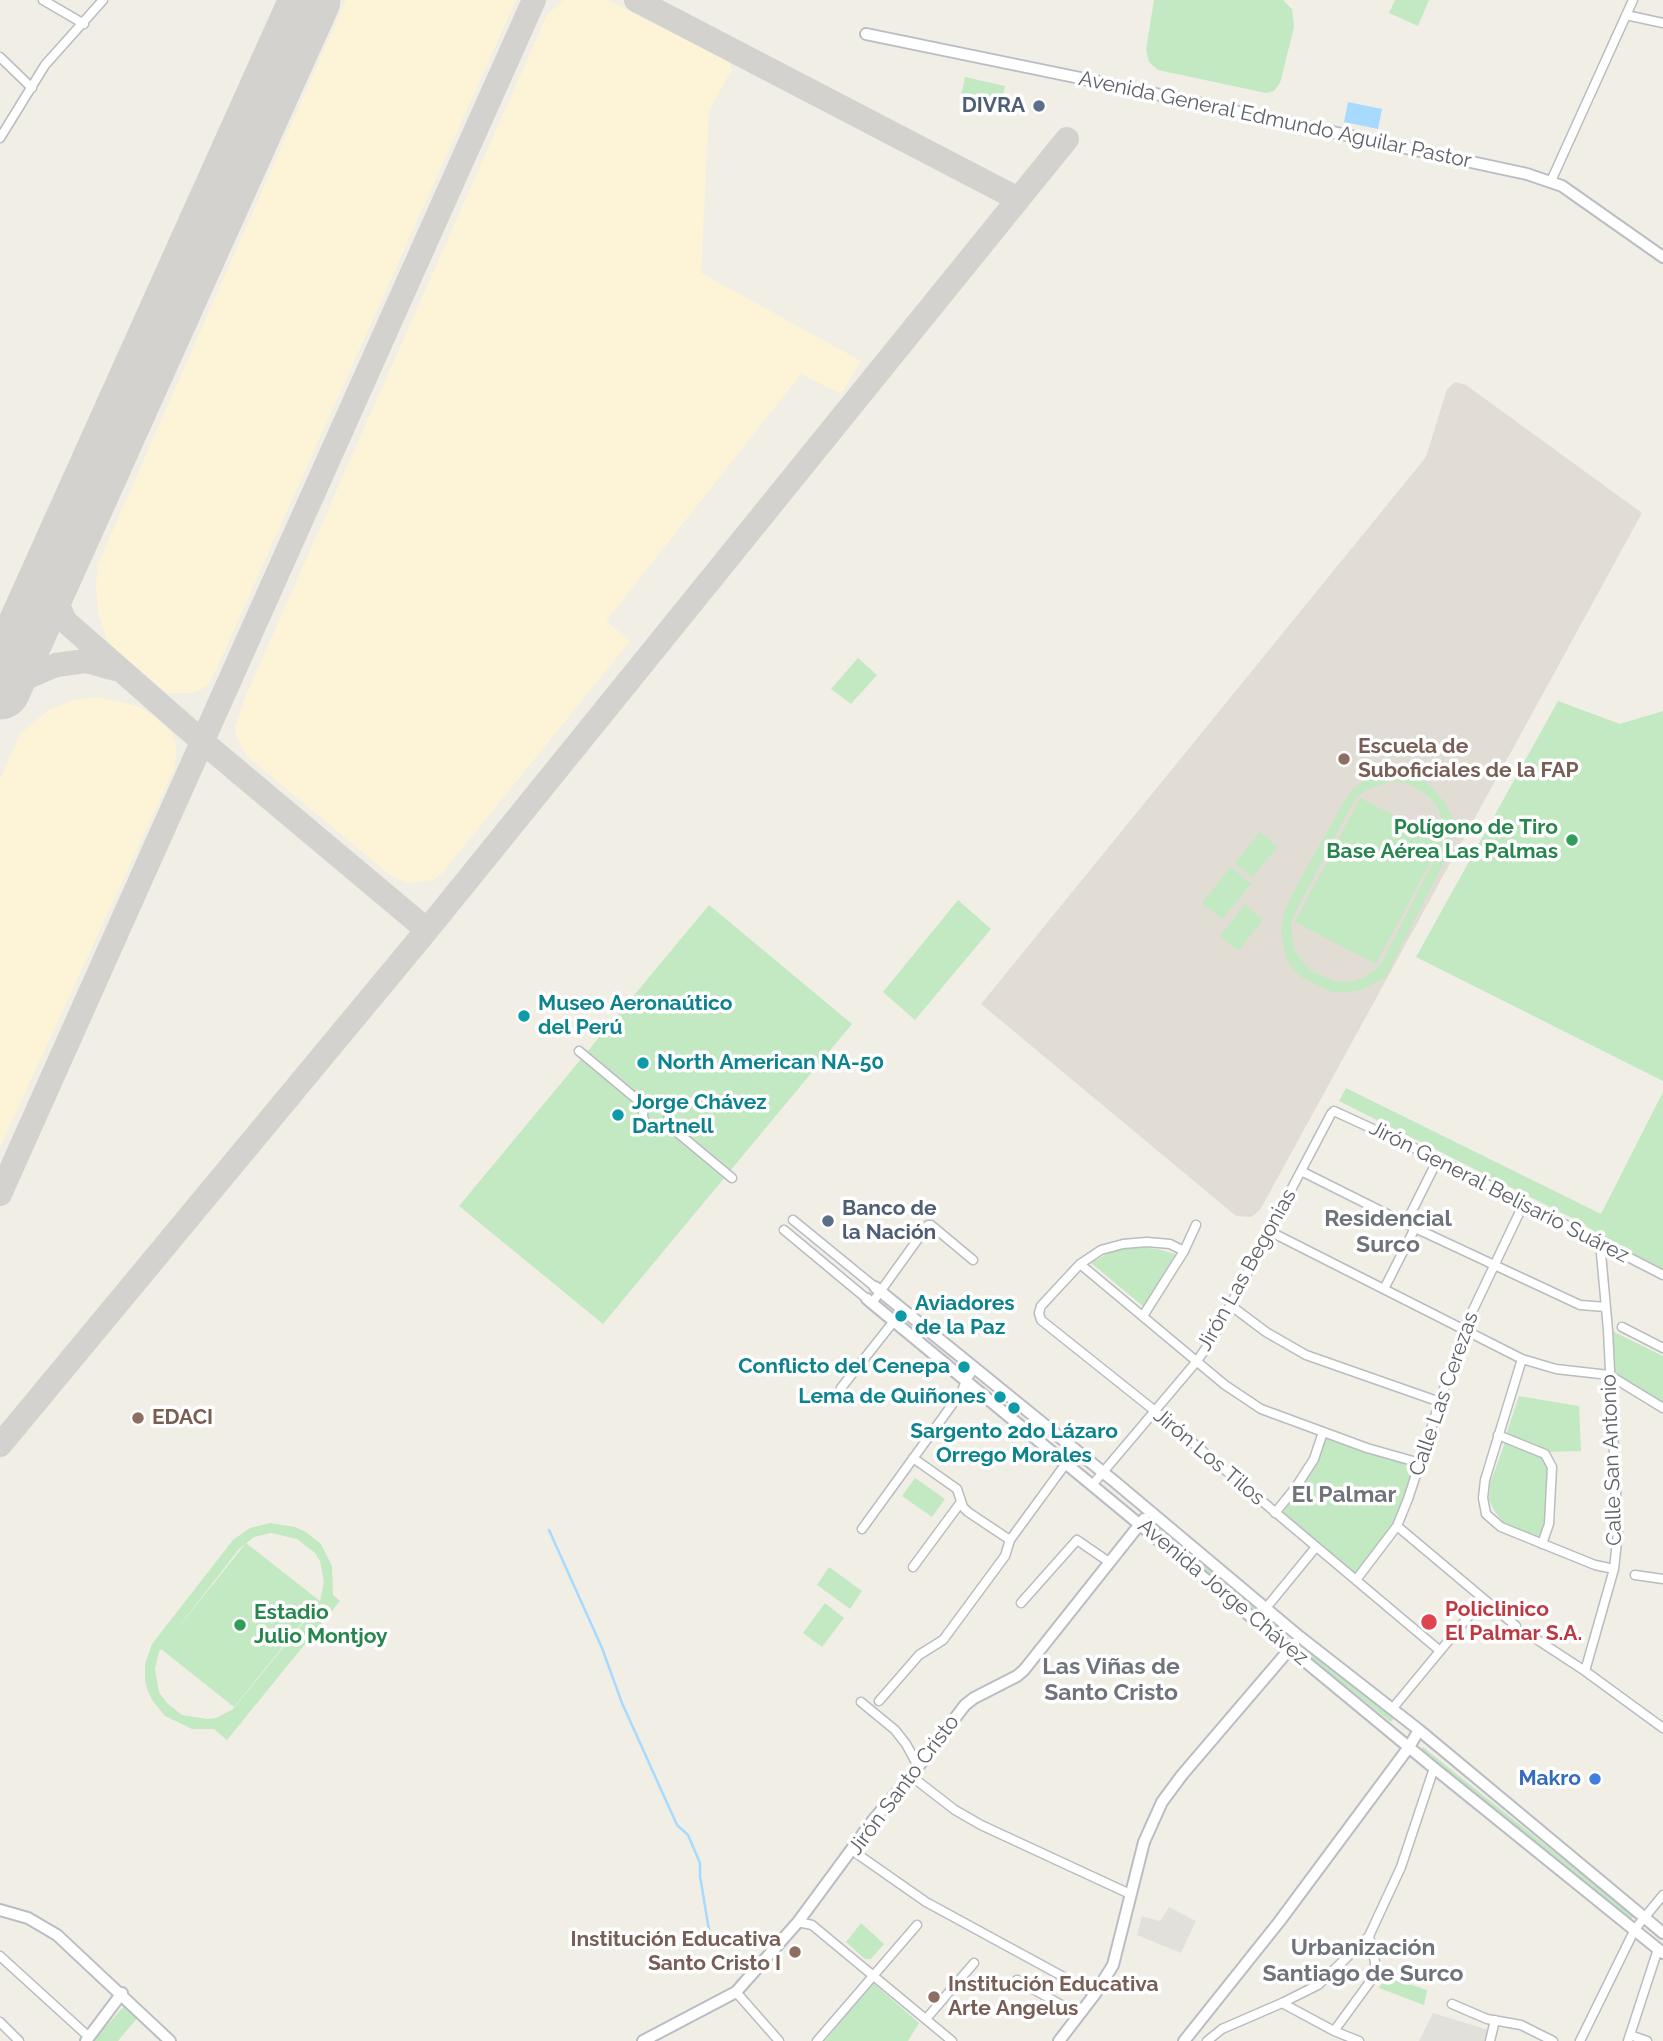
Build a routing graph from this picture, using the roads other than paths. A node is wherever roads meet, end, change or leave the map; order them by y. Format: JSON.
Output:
{"nodes":[{"id":1,"x":43,"y":0,"type":"edge"},
{"id":2,"x":103,"y":0,"type":"edge"},
{"id":3,"x":1633,"y":0,"type":"edge"},
{"id":4,"x":1626,"y":15,"type":"junction"},
{"id":5,"x":1663,"y":23,"type":"edge"},
{"id":6,"x":84,"y":24,"type":"junction"},
{"id":7,"x":866,"y":34,"type":"dead end"},
{"id":8,"x":0,"y":57,"type":"edge"},
{"id":9,"x":32,"y":88,"type":"junction"},
{"id":10,"x":0,"y":138,"type":"edge"},
{"id":11,"x":1551,"y":181,"type":"junction"},
{"id":12,"x":1663,"y":257,"type":"edge"},
{"id":13,"x":579,"y":1051,"type":"dead end"},
{"id":14,"x":646,"y":1107,"type":"junction"},
{"id":15,"x":1335,"y":1111,"type":"joint"},
{"id":16,"x":666,"y":1123,"type":"junction"},
{"id":17,"x":1438,"y":1159,"type":"junction"},
{"id":18,"x":1301,"y":1171,"type":"junction"},
{"id":19,"x":732,"y":1178,"type":"dead end"},
{"id":20,"x":1524,"y":1203,"type":"junction"},
{"id":21,"x":793,"y":1220,"type":"dead end"},
{"id":22,"x":1406,"y":1223,"type":"junction"},
{"id":23,"x":1196,"y":1225,"type":"dead end"},
{"id":24,"x":1415,"y":1228,"type":"junction"},
{"id":25,"x":784,"y":1230,"type":"dead end"},
{"id":26,"x":1269,"y":1231,"type":"junction"},
{"id":27,"x":1603,"y":1245,"type":"junction"},
{"id":28,"x":1184,"y":1251,"type":"junction"},
{"id":29,"x":973,"y":1260,"type":"dead end"},
{"id":30,"x":1080,"y":1264,"type":"junction"},
{"id":31,"x":1493,"y":1264,"type":"junction"},
{"id":32,"x":1663,"y":1275,"type":"edge"},
{"id":33,"x":1384,"y":1289,"type":"junction"},
{"id":34,"x":877,"y":1290,"type":"junction"},
{"id":35,"x":870,"y":1301,"type":"junction"},
{"id":36,"x":1230,"y":1305,"type":"junction"},
{"id":37,"x":1606,"y":1307,"type":"junction"},
{"id":38,"x":910,"y":1316,"type":"junction"},
{"id":39,"x":1143,"y":1316,"type":"junction"},
{"id":40,"x":898,"y":1324,"type":"junction"},
{"id":41,"x":1622,"y":1327,"type":"dead end"},
{"id":42,"x":1463,"y":1331,"type":"junction"},
{"id":43,"x":1663,"y":1348,"type":"edge"},
{"id":44,"x":1522,"y":1359,"type":"junction"},
{"id":45,"x":1197,"y":1361,"type":"junction"},
{"id":46,"x":974,"y":1369,"type":"junction"},
{"id":47,"x":1609,"y":1375,"type":"junction"},
{"id":48,"x":966,"y":1380,"type":"junction"},
{"id":49,"x":841,"y":1388,"type":"dead end"},
{"id":50,"x":1440,"y":1402,"type":"junction"},
{"id":51,"x":1663,"y":1408,"type":"edge"},
{"id":52,"x":1154,"y":1411,"type":"junction"},
{"id":53,"x":1323,"y":1432,"type":"junction"},
{"id":54,"x":1498,"y":1435,"type":"junction"},
{"id":55,"x":913,"y":1458,"type":"junction"},
{"id":56,"x":1067,"y":1462,"type":"junction"},
{"id":57,"x":1420,"y":1463,"type":"junction"},
{"id":58,"x":1103,"y":1472,"type":"junction"},
{"id":59,"x":1093,"y":1484,"type":"junction"},
{"id":60,"x":961,"y":1502,"type":"junction"},
{"id":61,"x":1150,"y":1511,"type":"junction"},
{"id":62,"x":1275,"y":1513,"type":"junction"},
{"id":63,"x":1140,"y":1524,"type":"junction"},
{"id":64,"x":1397,"y":1526,"type":"junction"},
{"id":65,"x":862,"y":1529,"type":"dead end"},
{"id":66,"x":1010,"y":1540,"type":"junction"},
{"id":67,"x":1542,"y":1544,"type":"junction"},
{"id":68,"x":1316,"y":1547,"type":"junction"},
{"id":69,"x":1109,"y":1562,"type":"junction"},
{"id":70,"x":913,"y":1567,"type":"dead end"},
{"id":71,"x":1614,"y":1569,"type":"junction"},
{"id":72,"x":1635,"y":1575,"type":"dead end"},
{"id":73,"x":1663,"y":1579,"type":"edge"},
{"id":74,"x":1356,"y":1580,"type":"junction"},
{"id":75,"x":1483,"y":1598,"type":"junction"},
{"id":76,"x":1021,"y":1603,"type":"dead end"},
{"id":77,"x":1266,"y":1608,"type":"junction"},
{"id":78,"x":1516,"y":1626,"type":"dead end"},
{"id":79,"x":1300,"y":1637,"type":"junction"},
{"id":80,"x":1533,"y":1637,"type":"dead end"},
{"id":81,"x":1291,"y":1648,"type":"junction"},
{"id":82,"x":1439,"y":1650,"type":"junction"},
{"id":83,"x":1585,"y":1671,"type":"junction"},
{"id":84,"x":879,"y":1701,"type":"dead end"},
{"id":85,"x":861,"y":1702,"type":"dead end"},
{"id":86,"x":1392,"y":1709,"type":"junction"},
{"id":87,"x":1663,"y":1727,"type":"edge"},
{"id":88,"x":1419,"y":1730,"type":"junction"},
{"id":89,"x":1409,"y":1746,"type":"junction"},
{"id":90,"x":1434,"y":1768,"type":"junction"},
{"id":91,"x":914,"y":1771,"type":"junction"},
{"id":92,"x":853,"y":1851,"type":"junction"},
{"id":93,"x":1130,"y":1894,"type":"junction"},
{"id":94,"x":1663,"y":1895,"type":"edge"},
{"id":95,"x":0,"y":1910,"type":"edge"},
{"id":96,"x":1644,"y":1918,"type":"junction"},
{"id":97,"x":798,"y":1923,"type":"junction"},
{"id":98,"x":917,"y":1925,"type":"dead end"},
{"id":99,"x":1635,"y":1929,"type":"junction"},
{"id":100,"x":1663,"y":1933,"type":"edge"},
{"id":101,"x":1369,"y":1936,"type":"junction"},
{"id":102,"x":1661,"y":1951,"type":"edge"},
{"id":103,"x":0,"y":1956,"type":"edge"},
{"id":104,"x":974,"y":1964,"type":"dead end"},
{"id":105,"x":873,"y":1975,"type":"junction"},
{"id":106,"x":1017,"y":1980,"type":"dead end"},
{"id":107,"x":736,"y":1992,"type":"junction"},
{"id":108,"x":122,"y":1993,"type":"junction"},
{"id":109,"x":1095,"y":1994,"type":"junction"},
{"id":110,"x":1282,"y":2003,"type":"junction"},
{"id":111,"x":1452,"y":2004,"type":"dead end"},
{"id":112,"x":1079,"y":2015,"type":"junction"},
{"id":113,"x":926,"y":2019,"type":"junction"},
{"id":114,"x":1495,"y":2020,"type":"junction"},
{"id":115,"x":1,"y":2024,"type":"edge"},
{"id":116,"x":1334,"y":2031,"type":"junction"},
{"id":117,"x":1629,"y":2038,"type":"edge"},
{"id":118,"x":87,"y":2039,"type":"edge"},
{"id":119,"x":648,"y":2040,"type":"edge"},
{"id":120,"x":19,"y":2041,"type":"edge"},
{"id":121,"x":170,"y":2041,"type":"edge"},
{"id":122,"x":779,"y":2041,"type":"edge"},
{"id":123,"x":817,"y":2041,"type":"edge"},
{"id":124,"x":952,"y":2041,"type":"edge"},
{"id":125,"x":1059,"y":2041,"type":"edge"},
{"id":126,"x":1184,"y":2041,"type":"edge"},
{"id":127,"x":1207,"y":2041,"type":"edge"},
{"id":128,"x":1359,"y":2041,"type":"edge"},
{"id":129,"x":1490,"y":2041,"type":"edge"},
{"id":130,"x":1553,"y":2041,"type":"edge"},
{"id":131,"x":1580,"y":2041,"type":"edge"},
{"id":132,"x":1647,"y":2041,"type":"edge"}],
"edges":[{"from":1,"to":6,"type":"street"},
{"from":2,"to":6,"type":"street"},
{"from":3,"to":4,"type":"street"},
{"from":4,"to":5,"type":"street"},
{"from":4,"to":11,"type":"street"},
{"from":6,"to":9,"type":"street"},
{"from":7,"to":11,"type":"street","name":"Avenida General Edmundo Aguilar Pastor"},
{"from":8,"to":9,"type":"street"},
{"from":9,"to":10,"type":"street"},
{"from":11,"to":12,"type":"street","name":"Avenida General Edmundo Aguilar Pastor"},
{"from":13,"to":14,"type":"street"},
{"from":14,"to":16,"type":"street"},
{"from":14,"to":16,"type":"street"},
{"from":15,"to":17,"type":"street","name":"Jirón General Belisario Suárez"},
{"from":15,"to":18,"type":"street","name":"Jirón Las Begonias"},
{"from":16,"to":19,"type":"street"},
{"from":17,"to":20,"type":"street","name":"Jirón General Belisario Suárez"},
{"from":17,"to":22,"type":"street"},
{"from":18,"to":22,"type":"street"},
{"from":18,"to":26,"type":"street","name":"Jirón Las Begonias"},
{"from":20,"to":27,"type":"street","name":"Jirón General Belisario Suárez"},
{"from":20,"to":31,"type":"street","name":"Calle Las Cerezas"},
{"from":21,"to":34,"type":"street","name":"Avenida Jorge Chávez"},
{"from":22,"to":24,"type":"street"},
{"from":23,"to":28,"type":"street"},
{"from":24,"to":31,"type":"street"},
{"from":24,"to":33,"type":"street"},
{"from":25,"to":35,"type":"street","name":"Avenida Jorge Chávez"},
{"from":26,"to":33,"type":"street"},
{"from":26,"to":36,"type":"street","name":"Jirón Las Begonias"},
{"from":27,"to":32,"type":"street","name":"Jirón General Belisario Suárez"},
{"from":27,"to":37,"type":"street","name":"Calle San Antonio"},
{"from":28,"to":30,"type":"street"},
{"from":28,"to":39,"type":"street"},
{"from":29,"to":34,"type":"street"},
{"from":30,"to":39,"type":"street"},
{"from":30,"to":52,"type":"street","name":"Jirón Los Tilos"},
{"from":31,"to":37,"type":"street"},
{"from":31,"to":42,"type":"street","name":"Calle Las Cerezas"},
{"from":33,"to":42,"type":"street"},
{"from":34,"to":35,"type":"street"},
{"from":34,"to":38,"type":"street","name":"Avenida Jorge Chávez"},
{"from":35,"to":40,"type":"street","name":"Avenida Jorge Chávez"},
{"from":36,"to":45,"type":"street","name":"Jirón Las Begonias"},
{"from":36,"to":50,"type":"street"},
{"from":37,"to":47,"type":"street","name":"Calle San Antonio"},
{"from":38,"to":40,"type":"street"},
{"from":38,"to":46,"type":"street","name":"Avenida Jorge Chávez"},
{"from":39,"to":45,"type":"street"},
{"from":40,"to":48,"type":"street","name":"Avenida Jorge Chávez"},
{"from":40,"to":49,"type":"street"},
{"from":41,"to":43,"type":"street"},
{"from":42,"to":44,"type":"street"},
{"from":42,"to":50,"type":"street","name":"Calle Las Cerezas"},
{"from":44,"to":47,"type":"street"},
{"from":44,"to":54,"type":"street"},
{"from":45,"to":52,"type":"street","name":"Jirón Las Begonias"},
{"from":45,"to":53,"type":"street"},
{"from":46,"to":48,"type":"street"},
{"from":46,"to":58,"type":"street","name":"Avenida Jorge Chávez"},
{"from":47,"to":51,"type":"street"},
{"from":47,"to":71,"type":"street","name":"Calle San Antonio"},
{"from":48,"to":55,"type":"street"},
{"from":48,"to":56,"type":"street","name":"Avenida Jorge Chávez"},
{"from":50,"to":57,"type":"street","name":"Calle Las Cerezas"},
{"from":52,"to":58,"type":"street","name":"Jirón Las Begonias"},
{"from":52,"to":62,"type":"street","name":"Jirón Los Tilos"},
{"from":53,"to":57,"type":"street"},
{"from":53,"to":62,"type":"street"},
{"from":54,"to":67,"type":"street"},
{"from":54,"to":67,"type":"street"},
{"from":55,"to":60,"type":"street"},
{"from":55,"to":65,"type":"street"},
{"from":56,"to":59,"type":"street","name":"Avenida Jorge Chávez"},
{"from":56,"to":66,"type":"street"},
{"from":57,"to":64,"type":"street","name":"Calle Las Cerezas"},
{"from":58,"to":59,"type":"street","name":"Jirón Las Begonias"},
{"from":58,"to":61,"type":"street","name":"Avenida Jorge Chávez"},
{"from":59,"to":63,"type":"street","name":"Avenida Jorge Chávez"},
{"from":60,"to":66,"type":"street"},
{"from":60,"to":70,"type":"street"},
{"from":61,"to":63,"type":"street","name":"Jirón Santo Cristo"},
{"from":61,"to":77,"type":"street","name":"Avenida Jorge Chávez"},
{"from":62,"to":68,"type":"street","name":"Jirón Los Tilos"},
{"from":63,"to":69,"type":"street","name":"Jirón Santo Cristo"},
{"from":63,"to":81,"type":"street","name":"Avenida Jorge Chávez"},
{"from":64,"to":74,"type":"street","name":"Calle Las Cerezas"},
{"from":64,"to":75,"type":"street"},
{"from":66,"to":84,"type":"street"},
{"from":67,"to":71,"type":"street"},
{"from":68,"to":74,"type":"street","name":"Jirón Los Tilos"},
{"from":68,"to":77,"type":"street"},
{"from":69,"to":76,"type":"street"},
{"from":69,"to":91,"type":"street","name":"Jirón Santo Cristo"},
{"from":71,"to":83,"type":"street","name":"Calle San Antonio"},
{"from":72,"to":73,"type":"street"},
{"from":74,"to":82,"type":"street","name":"Jirón Los Tilos"},
{"from":75,"to":78,"type":"street"},
{"from":75,"to":82,"type":"street"},
{"from":77,"to":79,"type":"street","name":"Avenida Jorge Chávez"},
{"from":79,"to":81,"type":"street"},
{"from":79,"to":86,"type":"street","name":"Avenida Jorge Chávez"},
{"from":80,"to":83,"type":"street"},
{"from":81,"to":89,"type":"street","name":"Avenida Jorge Chávez"},
{"from":81,"to":93,"type":"street"},
{"from":82,"to":86,"type":"street"},
{"from":83,"to":87,"type":"street"},
{"from":85,"to":91,"type":"street"},
{"from":86,"to":88,"type":"street","name":"Avenida Jorge Chávez"},
{"from":88,"to":89,"type":"street"},
{"from":88,"to":96,"type":"street","name":"Avenida Jorge Chávez"},
{"from":89,"to":90,"type":"street","name":"Avenida Jorge Chávez"},
{"from":89,"to":126,"type":"street"},
{"from":90,"to":99,"type":"street","name":"Avenida Jorge Chávez"},
{"from":90,"to":101,"type":"street"},
{"from":91,"to":92,"type":"street","name":"Jirón Santo Cristo"},
{"from":91,"to":93,"type":"street"},
{"from":92,"to":97,"type":"street","name":"Jirón Santo Cristo"},
{"from":92,"to":109,"type":"street"},
{"from":93,"to":109,"type":"street"},
{"from":94,"to":96,"type":"street"},
{"from":95,"to":108,"type":"street"},
{"from":96,"to":99,"type":"street"},
{"from":96,"to":100,"type":"street","name":"Avenida Jorge Chávez"},
{"from":97,"to":105,"type":"street"},
{"from":97,"to":107,"type":"street","name":"Jirón Santo Cristo"},
{"from":98,"to":105,"type":"street"},
{"from":99,"to":102,"type":"street","name":"Avenida Jorge Chávez"},
{"from":99,"to":131,"type":"street"},
{"from":101,"to":110,"type":"street"},
{"from":101,"to":116,"type":"street"},
{"from":102,"to":117,"type":"street"},
{"from":103,"to":118,"type":"street"},
{"from":104,"to":113,"type":"street"},
{"from":105,"to":113,"type":"street"},
{"from":105,"to":123,"type":"street"},
{"from":106,"to":112,"type":"street"},
{"from":107,"to":119,"type":"street","name":"Jirón Santo Cristo"},
{"from":107,"to":122,"type":"street"},
{"from":108,"to":118,"type":"street"},
{"from":108,"to":121,"type":"street"},
{"from":109,"to":112,"type":"street"},
{"from":110,"to":116,"type":"street"},
{"from":110,"to":127,"type":"street"},
{"from":111,"to":114,"type":"street"},
{"from":112,"to":125,"type":"street"},
{"from":113,"to":124,"type":"street"},
{"from":114,"to":129,"type":"street"},
{"from":114,"to":130,"type":"street"},
{"from":115,"to":120,"type":"street"},
{"from":116,"to":128,"type":"street"},
{"from":117,"to":132,"type":"street"}]}
